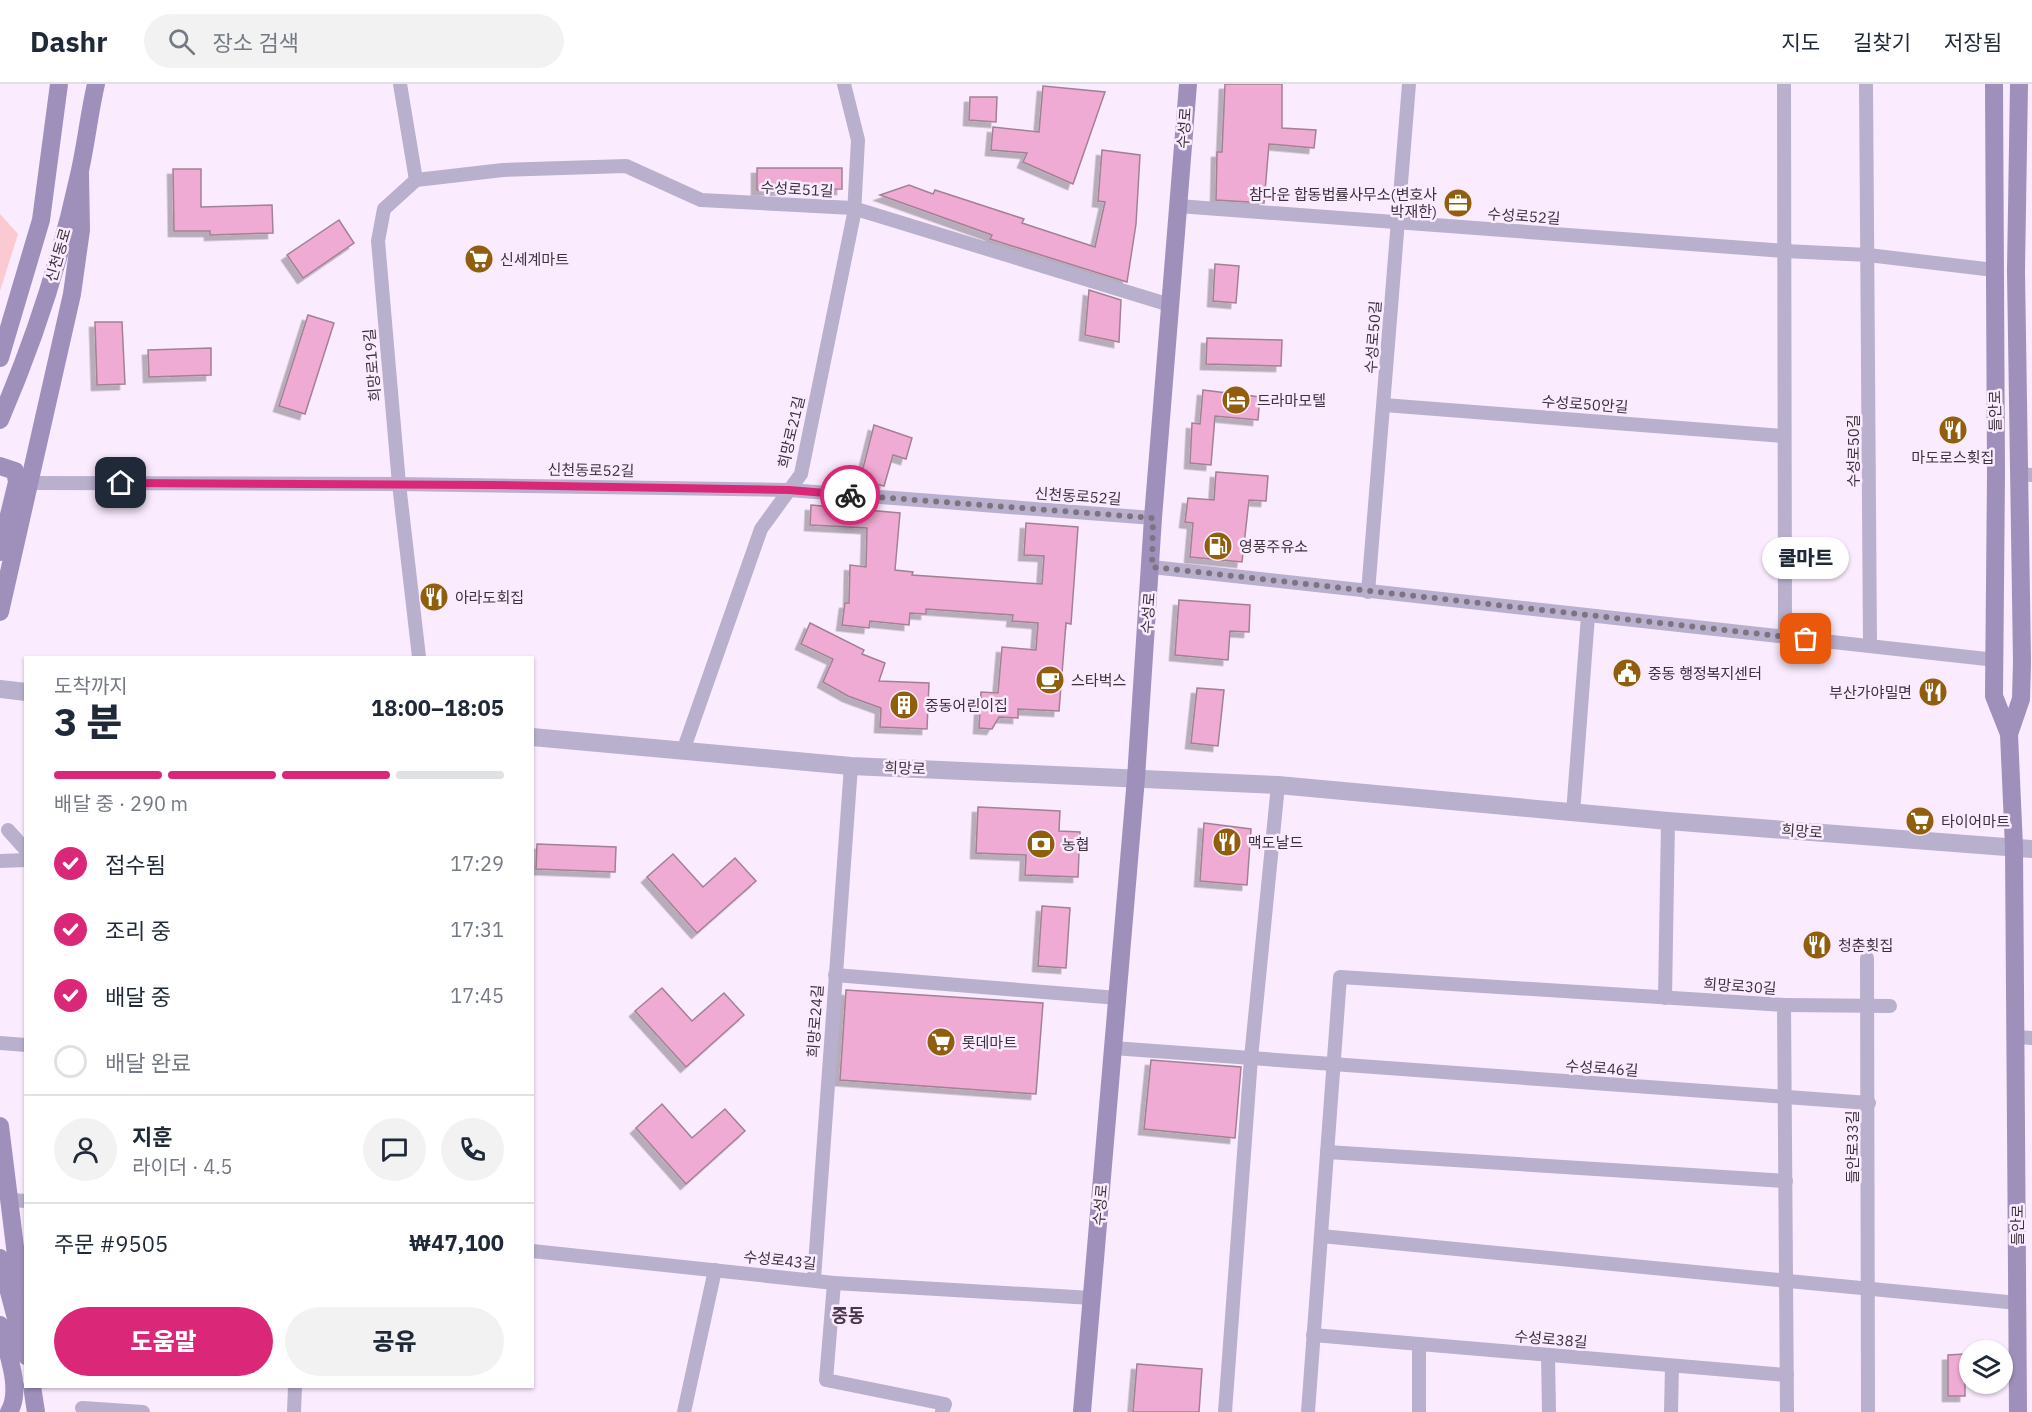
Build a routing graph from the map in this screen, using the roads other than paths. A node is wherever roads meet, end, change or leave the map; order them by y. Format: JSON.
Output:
{"nodes":[{"id":1,"x":59,"y":84,"type":"edge"},
{"id":2,"x":400,"y":84,"type":"edge"},
{"id":3,"x":844,"y":84,"type":"edge"},
{"id":4,"x":1188,"y":84,"type":"edge"},
{"id":5,"x":1409,"y":84,"type":"edge"},
{"id":6,"x":1784,"y":84,"type":"edge"},
{"id":7,"x":1866,"y":84,"type":"edge"},
{"id":8,"x":1994,"y":84,"type":"edge"},
{"id":9,"x":2019,"y":84,"type":"edge"},
{"id":10,"x":94,"y":89,"type":"edge"},
{"id":11,"x":2026,"y":105,"type":"edge"},
{"id":12,"x":80,"y":174,"type":"junction"},
{"id":13,"x":416,"y":180,"type":"junction"},
{"id":14,"x":1178,"y":206,"type":"junction"},
{"id":15,"x":853,"y":208,"type":"junction"},
{"id":16,"x":1398,"y":223,"type":"junction"},
{"id":17,"x":1785,"y":251,"type":"junction"},
{"id":18,"x":1868,"y":255,"type":"junction"},
{"id":19,"x":1994,"y":270,"type":"junction"},
{"id":20,"x":1170,"y":305,"type":"junction"},
{"id":21,"x":0,"y":358,"type":"edge"},
{"id":22,"x":1384,"y":405,"type":"junction"},
{"id":23,"x":0,"y":420,"type":"edge"},
{"id":24,"x":1783,"y":435,"type":"junction"},
{"id":25,"x":0,"y":466,"type":"edge"},
{"id":26,"x":2026,"y":474,"type":"edge"},
{"id":27,"x":28,"y":483,"type":"junction"},
{"id":28,"x":399,"y":484,"type":"junction"},
{"id":29,"x":789,"y":490,"type":"junction"},
{"id":30,"x":1153,"y":518,"type":"junction"},
{"id":31,"x":0,"y":552,"type":"edge"},
{"id":32,"x":1152,"y":567,"type":"junction"},
{"id":33,"x":1368,"y":592,"type":"junction"},
{"id":34,"x":0,"y":612,"type":"edge"},
{"id":35,"x":1588,"y":616,"type":"junction"},
{"id":36,"x":1785,"y":637,"type":"junction"},
{"id":37,"x":1870,"y":646,"type":"junction"},
{"id":38,"x":419,"y":656,"type":"edge"},
{"id":39,"x":1996,"y":660,"type":"junction"},
{"id":40,"x":2027,"y":662,"type":"edge"},
{"id":41,"x":0,"y":690,"type":"edge"},
{"id":42,"x":24,"y":692,"type":"edge"},
{"id":43,"x":2009,"y":734,"type":"junction"},
{"id":44,"x":534,"y":737,"type":"edge"},
{"id":45,"x":683,"y":751,"type":"junction"},
{"id":46,"x":851,"y":766,"type":"junction"},
{"id":47,"x":1136,"y":778,"type":"junction"},
{"id":48,"x":1278,"y":785,"type":"junction"},
{"id":49,"x":1573,"y":813,"type":"junction"},
{"id":50,"x":1668,"y":821,"type":"junction"},
{"id":51,"x":8,"y":830,"type":"dead end"},
{"id":52,"x":2023,"y":848,"type":"edge"},
{"id":53,"x":0,"y":861,"type":"edge"},
{"id":54,"x":24,"y":862,"type":"edge"},
{"id":55,"x":1867,"y":958,"type":"dead end"},
{"id":56,"x":835,"y":975,"type":"junction"},
{"id":57,"x":1118,"y":998,"type":"junction"},
{"id":58,"x":1665,"y":998,"type":"junction"},
{"id":59,"x":1785,"y":1005,"type":"junction"},
{"id":60,"x":1867,"y":1006,"type":"junction"},
{"id":61,"x":1890,"y":1006,"type":"dead end"},
{"id":62,"x":2024,"y":1038,"type":"edge"},
{"id":63,"x":0,"y":1043,"type":"edge"},
{"id":64,"x":24,"y":1045,"type":"edge"},
{"id":65,"x":1113,"y":1048,"type":"junction"},
{"id":66,"x":1251,"y":1058,"type":"junction"},
{"id":67,"x":1333,"y":1066,"type":"junction"},
{"id":68,"x":1786,"y":1097,"type":"junction"},
{"id":69,"x":1869,"y":1103,"type":"junction"},
{"id":70,"x":0,"y":1126,"type":"edge"},
{"id":71,"x":1327,"y":1152,"type":"junction"},
{"id":72,"x":1786,"y":1181,"type":"junction"},
{"id":73,"x":18,"y":1200,"type":"edge"},
{"id":74,"x":1321,"y":1236,"type":"junction"},
{"id":75,"x":534,"y":1251,"type":"edge"},
{"id":76,"x":0,"y":1258,"type":"edge"},
{"id":77,"x":715,"y":1270,"type":"junction"},
{"id":78,"x":814,"y":1279,"type":"junction"},
{"id":79,"x":1786,"y":1281,"type":"junction"},
{"id":80,"x":834,"y":1283,"type":"junction"},
{"id":81,"x":1868,"y":1288,"type":"junction"},
{"id":82,"x":1092,"y":1298,"type":"junction"},
{"id":83,"x":24,"y":1302,"type":"edge"},
{"id":84,"x":2018,"y":1303,"type":"junction"},
{"id":85,"x":0,"y":1325,"type":"edge"},
{"id":86,"x":1313,"y":1335,"type":"junction"},
{"id":87,"x":1419,"y":1344,"type":"junction"},
{"id":88,"x":24,"y":1348,"type":"edge"},
{"id":89,"x":1548,"y":1355,"type":"junction"},
{"id":90,"x":1672,"y":1365,"type":"junction"},
{"id":91,"x":1786,"y":1375,"type":"junction"},
{"id":92,"x":32,"y":1388,"type":"edge"},
{"id":93,"x":296,"y":1388,"type":"edge"},
{"id":94,"x":82,"y":1408,"type":"dead end"},
{"id":95,"x":9,"y":1412,"type":"edge"},
{"id":96,"x":36,"y":1412,"type":"edge"},
{"id":97,"x":143,"y":1412,"type":"edge"},
{"id":98,"x":294,"y":1412,"type":"edge"},
{"id":99,"x":684,"y":1412,"type":"edge"},
{"id":100,"x":942,"y":1412,"type":"edge"},
{"id":101,"x":1082,"y":1412,"type":"edge"},
{"id":102,"x":1225,"y":1412,"type":"edge"},
{"id":103,"x":1308,"y":1412,"type":"edge"},
{"id":104,"x":1419,"y":1412,"type":"edge"},
{"id":105,"x":1549,"y":1412,"type":"edge"},
{"id":106,"x":1671,"y":1412,"type":"edge"},
{"id":107,"x":1787,"y":1412,"type":"edge"},
{"id":108,"x":1868,"y":1412,"type":"edge"},
{"id":109,"x":2018,"y":1412,"type":"edge"}],
"edges":[{"from":1,"to":21,"type":"main road","name":"신천동로"},
{"from":2,"to":13,"type":"street"},
{"from":3,"to":15,"type":"street","name":"희망로21길"},
{"from":4,"to":14,"type":"main road","name":"수성로"},
{"from":5,"to":16,"type":"street","name":"수성로50길"},
{"from":6,"to":17,"type":"street"},
{"from":7,"to":18,"type":"street"},
{"from":8,"to":19,"type":"main road","name":"들안로"},
{"from":9,"to":11,"type":"main road","name":"들안로"},
{"from":10,"to":12,"type":"main road","name":"신천동로"},
{"from":11,"to":26,"type":"main road","name":"들안로"},
{"from":12,"to":23,"type":"main road","name":"신천동로"},
{"from":12,"to":27,"type":"main road"},
{"from":13,"to":15,"type":"street","name":"수성로51길"},
{"from":13,"to":28,"type":"street","name":"희망로19길"},
{"from":14,"to":16,"type":"street","name":"수성로52길"},
{"from":14,"to":20,"type":"main road","name":"수성로"},
{"from":15,"to":20,"type":"street","name":"수성로51길"},
{"from":15,"to":29,"type":"street","name":"희망로21길"},
{"from":16,"to":17,"type":"street","name":"수성로52길"},
{"from":16,"to":22,"type":"street","name":"수성로50길"},
{"from":17,"to":18,"type":"street","name":"수성로52길"},
{"from":17,"to":24,"type":"street"},
{"from":18,"to":19,"type":"street","name":"수성로52길"},
{"from":18,"to":37,"type":"street","name":"수성로50길"},
{"from":19,"to":39,"type":"main road","name":"들안로"},
{"from":20,"to":30,"type":"main road","name":"수성로"},
{"from":22,"to":24,"type":"street","name":"수성로50안길"},
{"from":22,"to":33,"type":"street","name":"수성로50길"},
{"from":24,"to":36,"type":"street"},
{"from":25,"to":31,"type":"main road"},
{"from":26,"to":40,"type":"main road","name":"들안로"},
{"from":27,"to":28,"type":"street","name":"신천동로52길"},
{"from":27,"to":34,"type":"main road"},
{"from":28,"to":29,"type":"street","name":"신천동로52길"},
{"from":28,"to":38,"type":"street","name":"희망로19길"},
{"from":29,"to":30,"type":"street","name":"신천동로52길"},
{"from":29,"to":45,"type":"street","name":"희망로21길"},
{"from":30,"to":32,"type":"main road","name":"수성로"},
{"from":32,"to":33,"type":"street"},
{"from":32,"to":47,"type":"main road","name":"수성로"},
{"from":33,"to":35,"type":"street"},
{"from":35,"to":36,"type":"street"},
{"from":35,"to":49,"type":"street"},
{"from":36,"to":37,"type":"street"},
{"from":37,"to":39,"type":"street"},
{"from":39,"to":43,"type":"main road","name":"들안로"},
{"from":40,"to":43,"type":"main road","name":"들안로"},
{"from":41,"to":42,"type":"street"},
{"from":43,"to":52,"type":"main road","name":"들안로"},
{"from":44,"to":45,"type":"street","name":"희망로"},
{"from":45,"to":46,"type":"street","name":"희망로"},
{"from":46,"to":47,"type":"street","name":"희망로"},
{"from":46,"to":56,"type":"street","name":"희망로24길"},
{"from":47,"to":48,"type":"street","name":"희망로"},
{"from":47,"to":57,"type":"main road","name":"수성로"},
{"from":48,"to":49,"type":"street","name":"희망로"},
{"from":48,"to":66,"type":"street"},
{"from":49,"to":50,"type":"street","name":"희망로"},
{"from":50,"to":52,"type":"street","name":"희망로"},
{"from":50,"to":58,"type":"street"},
{"from":51,"to":54,"type":"street"},
{"from":52,"to":62,"type":"main road","name":"들안로"},
{"from":53,"to":54,"type":"street"},
{"from":55,"to":60,"type":"street","name":"들안로33길"},
{"from":56,"to":57,"type":"street"},
{"from":56,"to":78,"type":"street","name":"희망로24길"},
{"from":57,"to":65,"type":"main road","name":"수성로"},
{"from":58,"to":59,"type":"street","name":"희망로30길"},
{"from":58,"to":67,"type":"street"},
{"from":59,"to":60,"type":"street"},
{"from":59,"to":68,"type":"street","name":"희망로30길"},
{"from":60,"to":61,"type":"street"},
{"from":60,"to":69,"type":"street","name":"들안로33길"},
{"from":62,"to":84,"type":"main road","name":"들안로"},
{"from":63,"to":64,"type":"street"},
{"from":65,"to":66,"type":"street","name":"수성로46길"},
{"from":65,"to":82,"type":"main road","name":"수성로"},
{"from":66,"to":67,"type":"street","name":"수성로46길"},
{"from":66,"to":102,"type":"street"},
{"from":67,"to":68,"type":"street","name":"수성로46길"},
{"from":67,"to":71,"type":"street"},
{"from":68,"to":69,"type":"street","name":"수성로46길"},
{"from":68,"to":72,"type":"street","name":"희망로30길"},
{"from":69,"to":81,"type":"street","name":"들안로33길"},
{"from":70,"to":73,"type":"main road"},
{"from":71,"to":72,"type":"street"},
{"from":71,"to":74,"type":"street"},
{"from":72,"to":79,"type":"street","name":"희망로30길"},
{"from":73,"to":83,"type":"main road"},
{"from":74,"to":79,"type":"street"},
{"from":74,"to":86,"type":"street"},
{"from":75,"to":77,"type":"street","name":"수성로43길"},
{"from":76,"to":88,"type":"main road"},
{"from":77,"to":78,"type":"street","name":"수성로43길"},
{"from":77,"to":99,"type":"street"},
{"from":78,"to":80,"type":"street","name":"수성로43길"},
{"from":79,"to":81,"type":"street"},
{"from":79,"to":91,"type":"street"},
{"from":80,"to":82,"type":"street"},
{"from":80,"to":100,"type":"street","name":"수성로43길"},
{"from":81,"to":84,"type":"street"},
{"from":81,"to":108,"type":"street","name":"들안로33길"},
{"from":82,"to":101,"type":"main road","name":"수성로"},
{"from":84,"to":109,"type":"main road","name":"들안로"},
{"from":85,"to":95,"type":"main road"},
{"from":86,"to":87,"type":"street","name":"수성로38길"},
{"from":86,"to":103,"type":"street"},
{"from":87,"to":89,"type":"street","name":"수성로38길"},
{"from":87,"to":104,"type":"street"},
{"from":89,"to":90,"type":"street","name":"수성로38길"},
{"from":89,"to":105,"type":"street"},
{"from":90,"to":91,"type":"street","name":"수성로38길"},
{"from":90,"to":106,"type":"street"},
{"from":91,"to":107,"type":"street"},
{"from":92,"to":96,"type":"main road"},
{"from":93,"to":98,"type":"street"},
{"from":94,"to":97,"type":"street"}]}
